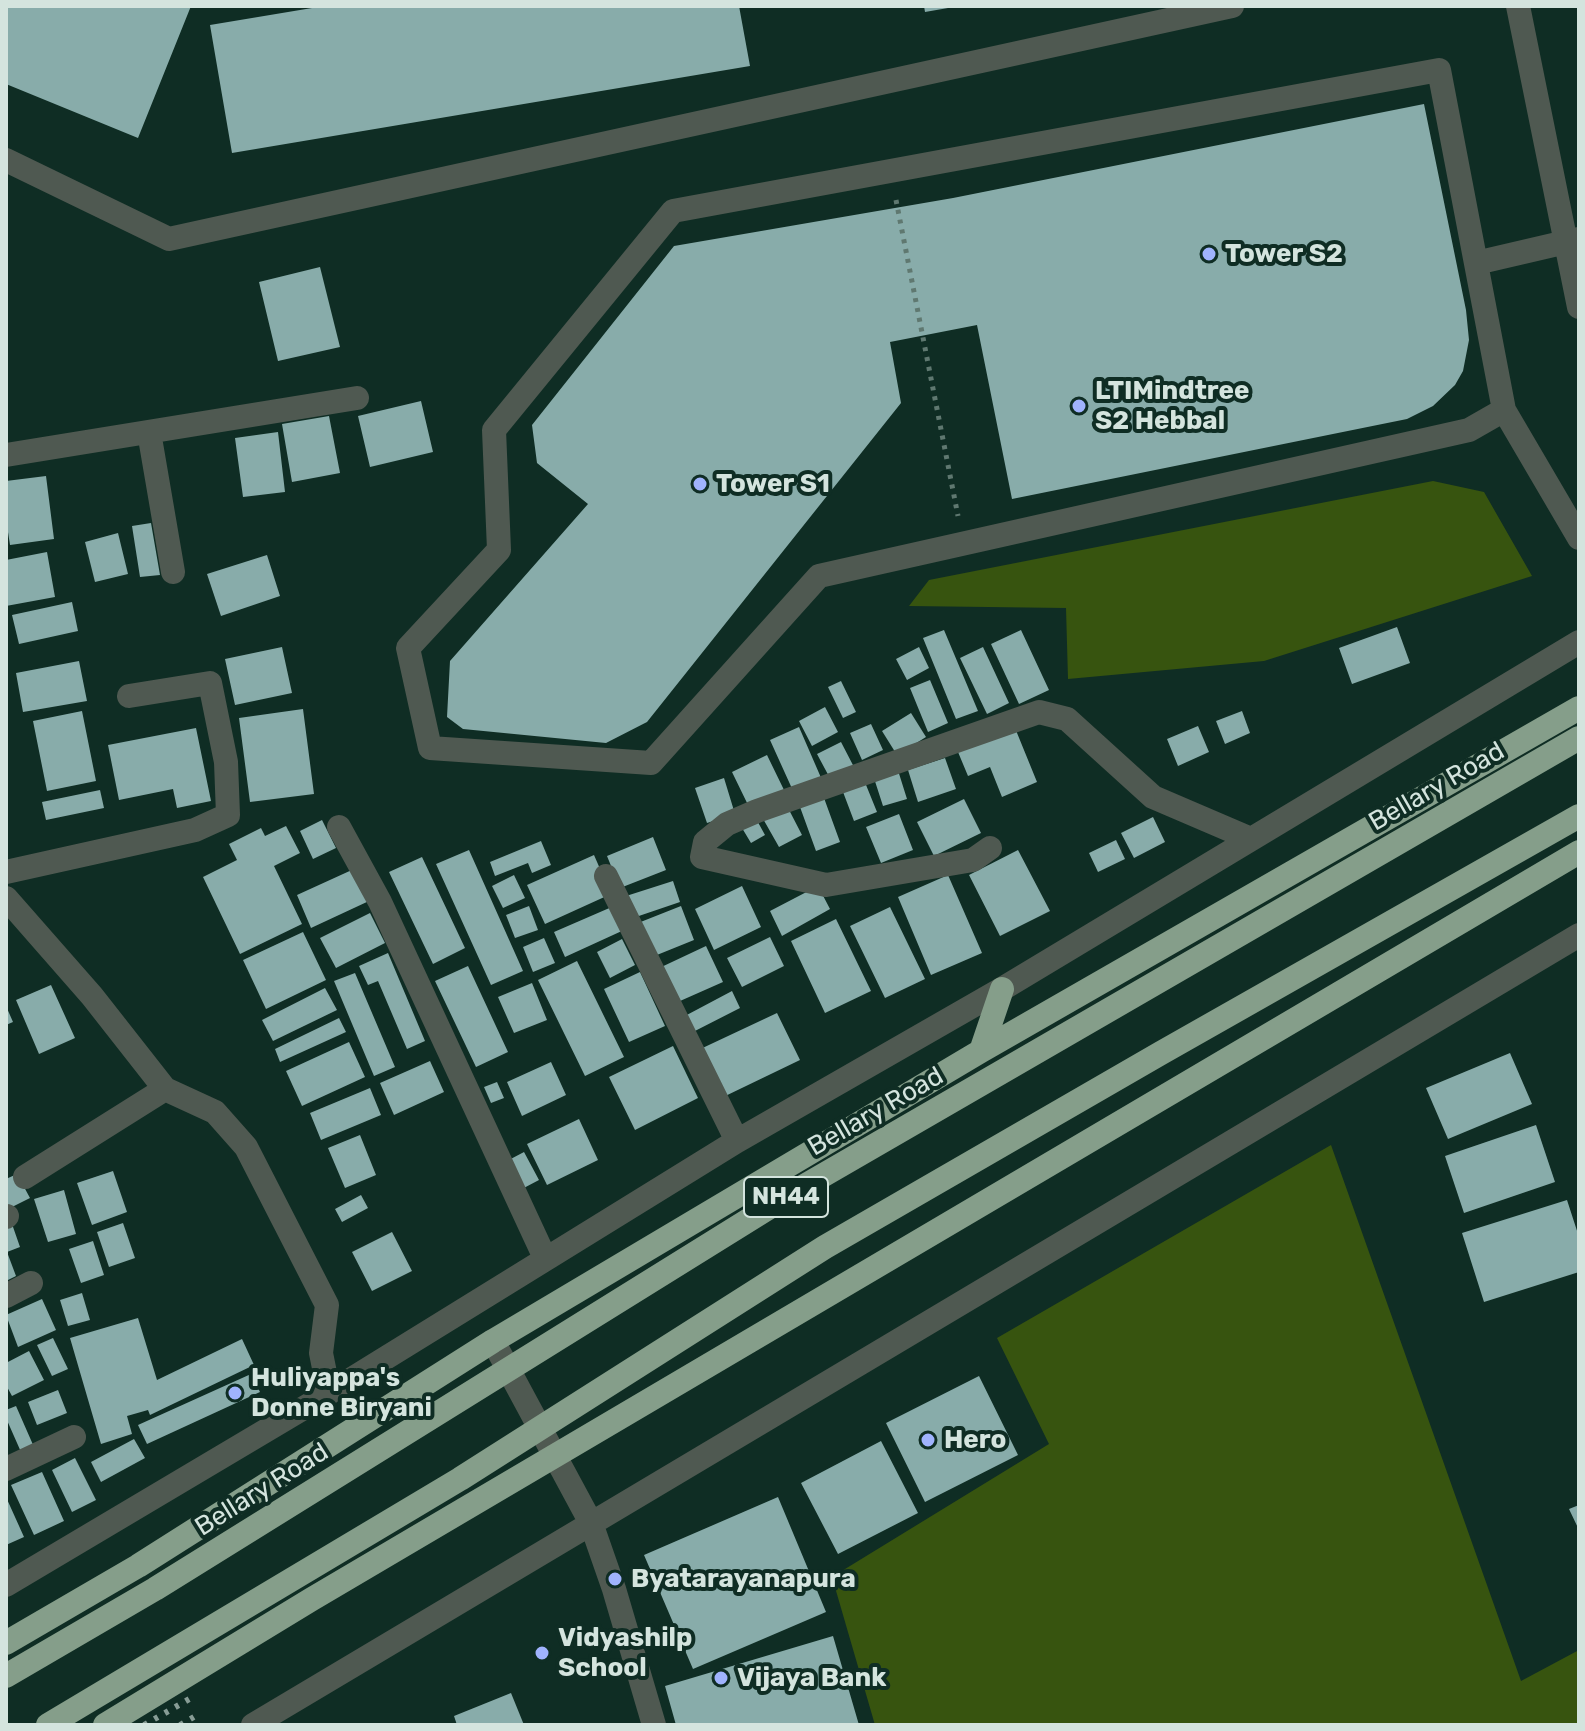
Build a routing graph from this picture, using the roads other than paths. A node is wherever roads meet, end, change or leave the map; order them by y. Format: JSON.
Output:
{"nodes":[{"id":1,"x":1232,"y":6,"type":"edge"},
{"id":2,"x":1518,"y":6,"type":"edge"},
{"id":3,"x":6,"y":160,"type":"edge"},
{"id":4,"x":1572,"y":241,"type":"edge"},
{"id":5,"x":1476,"y":263,"type":"junction"},
{"id":6,"x":1579,"y":307,"type":"edge"},
{"id":7,"x":357,"y":398,"type":"dead end"},
{"id":8,"x":1504,"y":410,"type":"junction"},
{"id":9,"x":149,"y":432,"type":"junction"},
{"id":10,"x":6,"y":455,"type":"edge"},
{"id":11,"x":1579,"y":538,"type":"edge"},
{"id":12,"x":173,"y":572,"type":"dead end"},
{"id":13,"x":1579,"y":642,"type":"edge"},
{"id":14,"x":129,"y":696,"type":"dead end"},
{"id":15,"x":1579,"y":708,"type":"edge"},
{"id":16,"x":1579,"y":738,"type":"edge"},
{"id":17,"x":1579,"y":816,"type":"edge"},
{"id":18,"x":339,"y":827,"type":"dead end"},
{"id":19,"x":1251,"y":839,"type":"junction"},
{"id":20,"x":990,"y":848,"type":"dead end"},
{"id":21,"x":1579,"y":852,"type":"edge"},
{"id":22,"x":6,"y":872,"type":"edge"},
{"id":23,"x":606,"y":876,"type":"dead end"},
{"id":24,"x":6,"y":898,"type":"edge"},
{"id":25,"x":1579,"y":935,"type":"edge"},
{"id":26,"x":1002,"y":989,"type":"junction"},
{"id":27,"x":981,"y":1051,"type":"junction"},
{"id":28,"x":165,"y":1089,"type":"junction"},
{"id":29,"x":737,"y":1141,"type":"junction"},
{"id":30,"x":25,"y":1177,"type":"dead end"},
{"id":31,"x":545,"y":1258,"type":"junction"},
{"id":32,"x":31,"y":1283,"type":"dead end"},
{"id":33,"x":6,"y":1296,"type":"edge"},
{"id":34,"x":493,"y":1341,"type":"junction"},
{"id":35,"x":329,"y":1393,"type":"junction"},
{"id":36,"x":74,"y":1437,"type":"dead end"},
{"id":37,"x":555,"y":1455,"type":"junction"},
{"id":38,"x":6,"y":1469,"type":"edge"},
{"id":39,"x":591,"y":1523,"type":"junction"},
{"id":40,"x":6,"y":1585,"type":"edge"},
{"id":41,"x":6,"y":1643,"type":"edge"},
{"id":42,"x":6,"y":1676,"type":"edge"},
{"id":43,"x":48,"y":1725,"type":"edge"},
{"id":44,"x":105,"y":1725,"type":"edge"},
{"id":45,"x":253,"y":1725,"type":"edge"},
{"id":46,"x":654,"y":1725,"type":"edge"}],
"edges":[{"from":1,"to":3,"type":"street"},
{"from":2,"to":4,"type":"street"},
{"from":4,"to":5,"type":"street"},
{"from":4,"to":6,"type":"street"},
{"from":5,"to":8,"type":"street"},
{"from":5,"to":8,"type":"street"},
{"from":7,"to":9,"type":"street"},
{"from":8,"to":11,"type":"street"},
{"from":9,"to":10,"type":"street"},
{"from":9,"to":12,"type":"street"},
{"from":13,"to":19,"type":"street"},
{"from":14,"to":22,"type":"street"},
{"from":15,"to":27,"type":"highway","name":"Bellary Road"},
{"from":16,"to":42,"type":"highway","name":"Bellary Road","number":"NH44","bridge":true},
{"from":17,"to":43,"type":"highway","number":"NH44","bridge":true},
{"from":18,"to":31,"type":"street"},
{"from":19,"to":20,"type":"street"},
{"from":19,"to":26,"type":"street"},
{"from":21,"to":37,"type":"highway"},
{"from":23,"to":29,"type":"street"},
{"from":24,"to":28,"type":"street"},
{"from":25,"to":39,"type":"street"},
{"from":26,"to":27,"type":"highway"},
{"from":26,"to":29,"type":"street"},
{"from":27,"to":34,"type":"highway","name":"Bellary Road"},
{"from":28,"to":30,"type":"street"},
{"from":28,"to":35,"type":"street"},
{"from":29,"to":31,"type":"street"},
{"from":31,"to":35,"type":"street"},
{"from":32,"to":33,"type":"street"},
{"from":34,"to":37,"type":"street"},
{"from":34,"to":41,"type":"highway","name":"Bellary Road"},
{"from":35,"to":40,"type":"street"},
{"from":36,"to":38,"type":"street"},
{"from":37,"to":39,"type":"street"},
{"from":37,"to":44,"type":"highway"},
{"from":39,"to":45,"type":"street"},
{"from":39,"to":46,"type":"street"}]}
